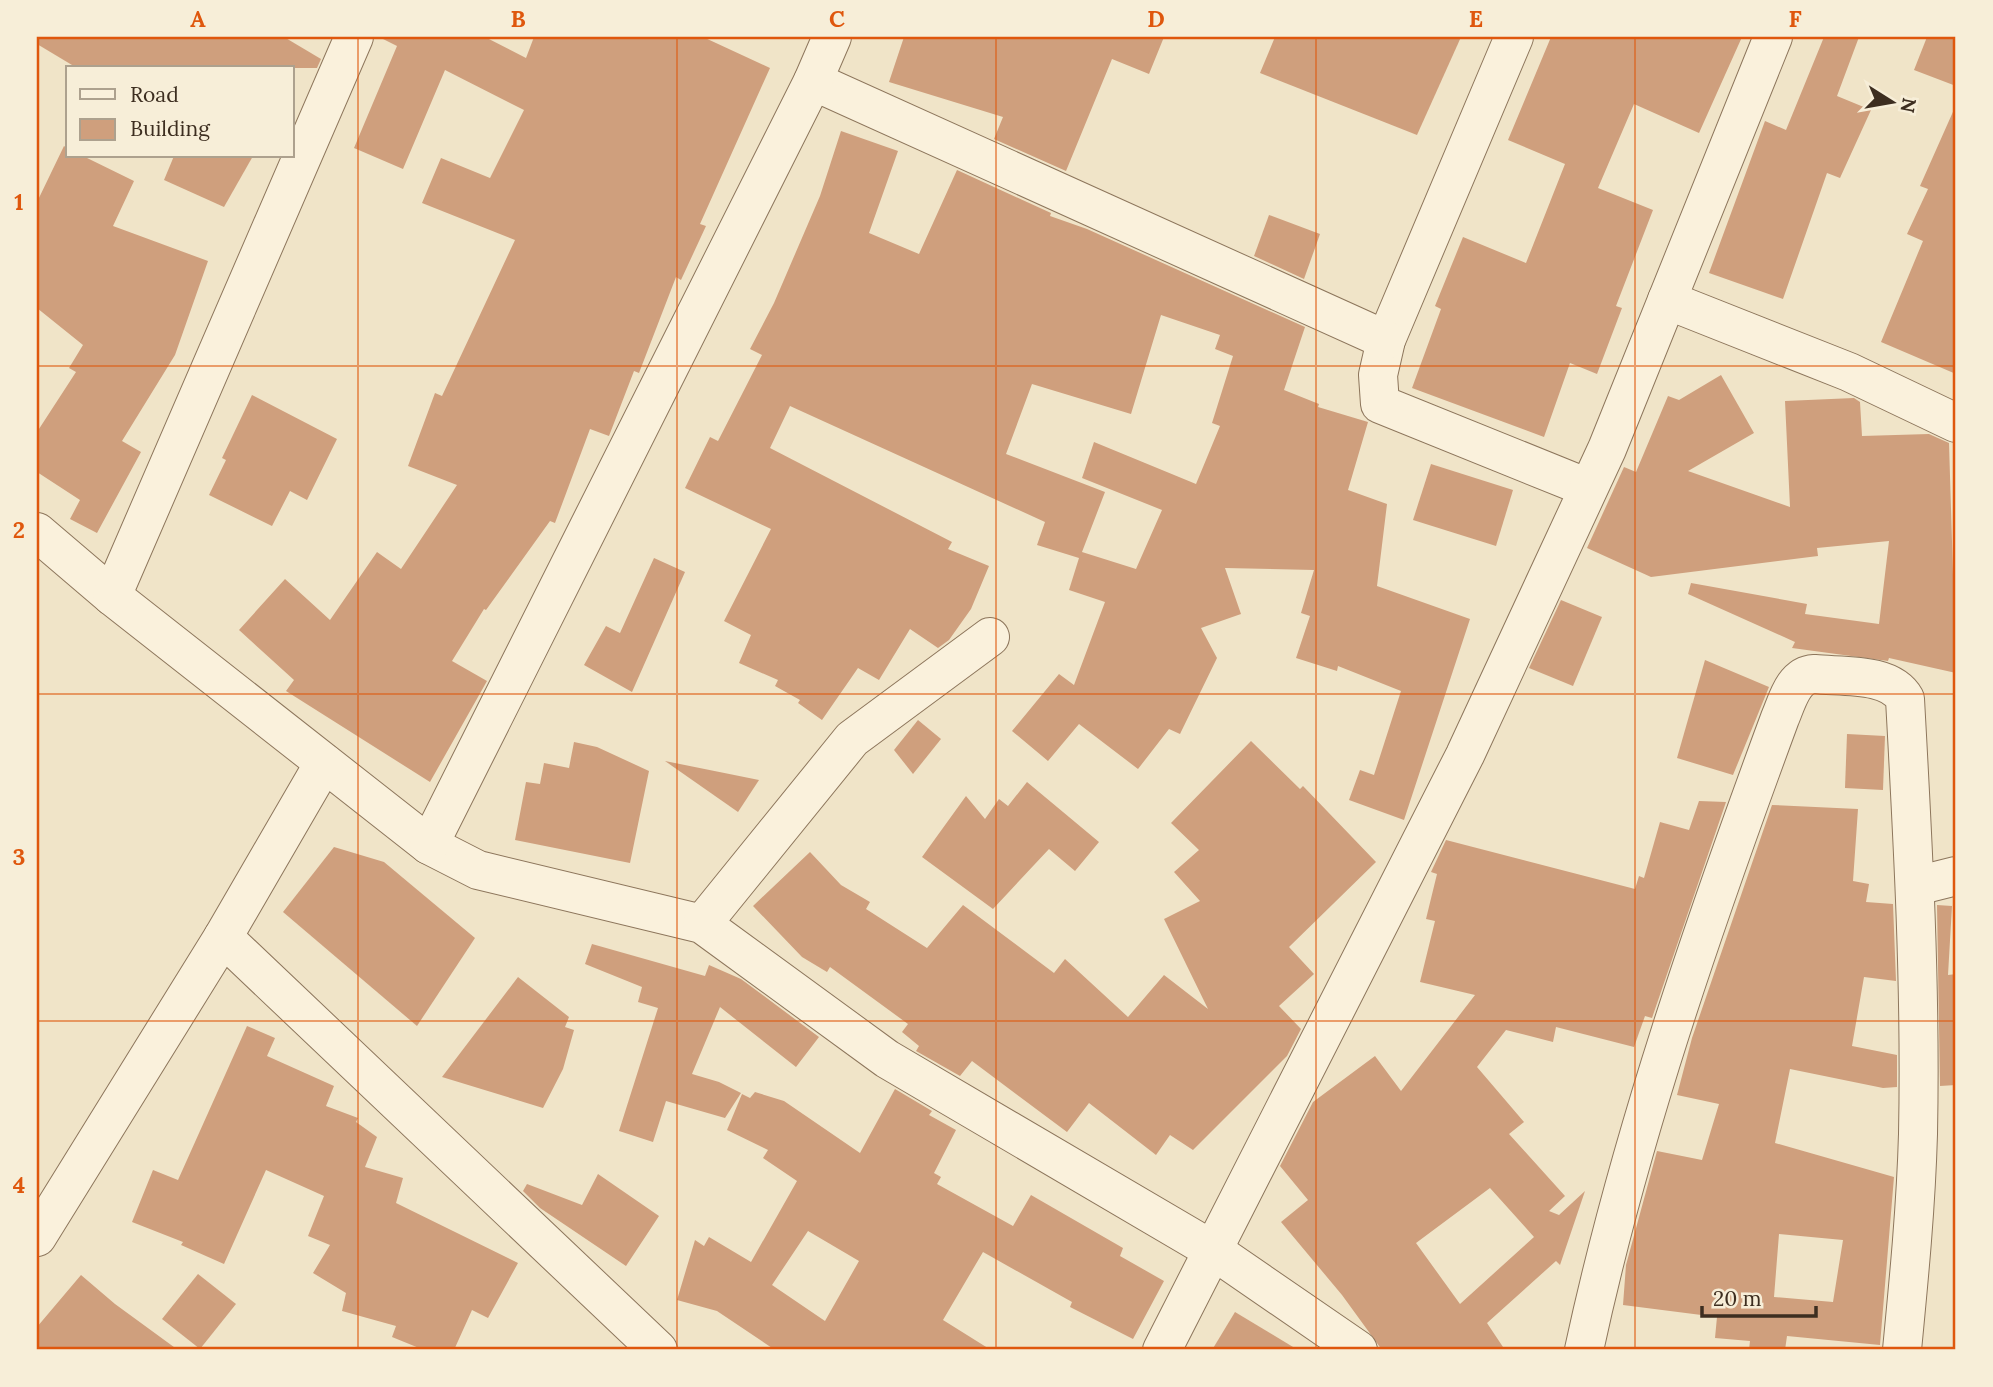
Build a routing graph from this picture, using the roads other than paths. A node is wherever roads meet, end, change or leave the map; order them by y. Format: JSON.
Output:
{"nodes":[{"id":1,"x":354,"y":37,"type":"edge"},
{"id":2,"x":832,"y":37,"type":"edge"},
{"id":3,"x":1514,"y":37,"type":"edge"},
{"id":4,"x":1773,"y":37,"type":"edge"},
{"id":5,"x":813,"y":81,"type":"junction"},
{"id":6,"x":1668,"y":300,"type":"junction"},
{"id":7,"x":1386,"y":340,"type":"junction"},
{"id":8,"x":1956,"y":423,"type":"edge"},
{"id":9,"x":1588,"y":488,"type":"junction"},
{"id":10,"x":37,"y":532,"type":"edge"},
{"id":11,"x":112,"y":596,"type":"junction"},
{"id":12,"x":990,"y":638,"type":"dead end"},
{"id":13,"x":324,"y":763,"type":"junction"},
{"id":14,"x":429,"y":845,"type":"junction"},
{"id":15,"x":1956,"y":876,"type":"edge"},
{"id":16,"x":1916,"y":886,"type":"junction"},
{"id":17,"x":702,"y":923,"type":"junction"},
{"id":18,"x":223,"y":937,"type":"junction"},
{"id":19,"x":37,"y":1237,"type":"edge"},
{"id":20,"x":1214,"y":1251,"type":"junction"},
{"id":21,"x":658,"y":1350,"type":"edge"},
{"id":22,"x":1162,"y":1350,"type":"edge"},
{"id":23,"x":1358,"y":1350,"type":"edge"},
{"id":24,"x":1584,"y":1350,"type":"edge"},
{"id":25,"x":1902,"y":1350,"type":"edge"}],
"edges":[{"from":1,"to":11,"type":"street"},
{"from":2,"to":5,"type":"street"},
{"from":3,"to":7,"type":"street"},
{"from":4,"to":6,"type":"street"},
{"from":5,"to":7,"type":"street"},
{"from":5,"to":14,"type":"street"},
{"from":6,"to":8,"type":"street"},
{"from":6,"to":9,"type":"street"},
{"from":7,"to":9,"type":"street"},
{"from":9,"to":20,"type":"street"},
{"from":10,"to":11,"type":"street"},
{"from":11,"to":13,"type":"street"},
{"from":12,"to":17,"type":"street"},
{"from":13,"to":14,"type":"street"},
{"from":13,"to":18,"type":"street"},
{"from":14,"to":17,"type":"street"},
{"from":15,"to":16,"type":"street"},
{"from":16,"to":24,"type":"street"},
{"from":16,"to":25,"type":"street"},
{"from":17,"to":20,"type":"street"},
{"from":18,"to":19,"type":"street"},
{"from":18,"to":21,"type":"street"},
{"from":20,"to":22,"type":"street"},
{"from":20,"to":23,"type":"street"}]}
